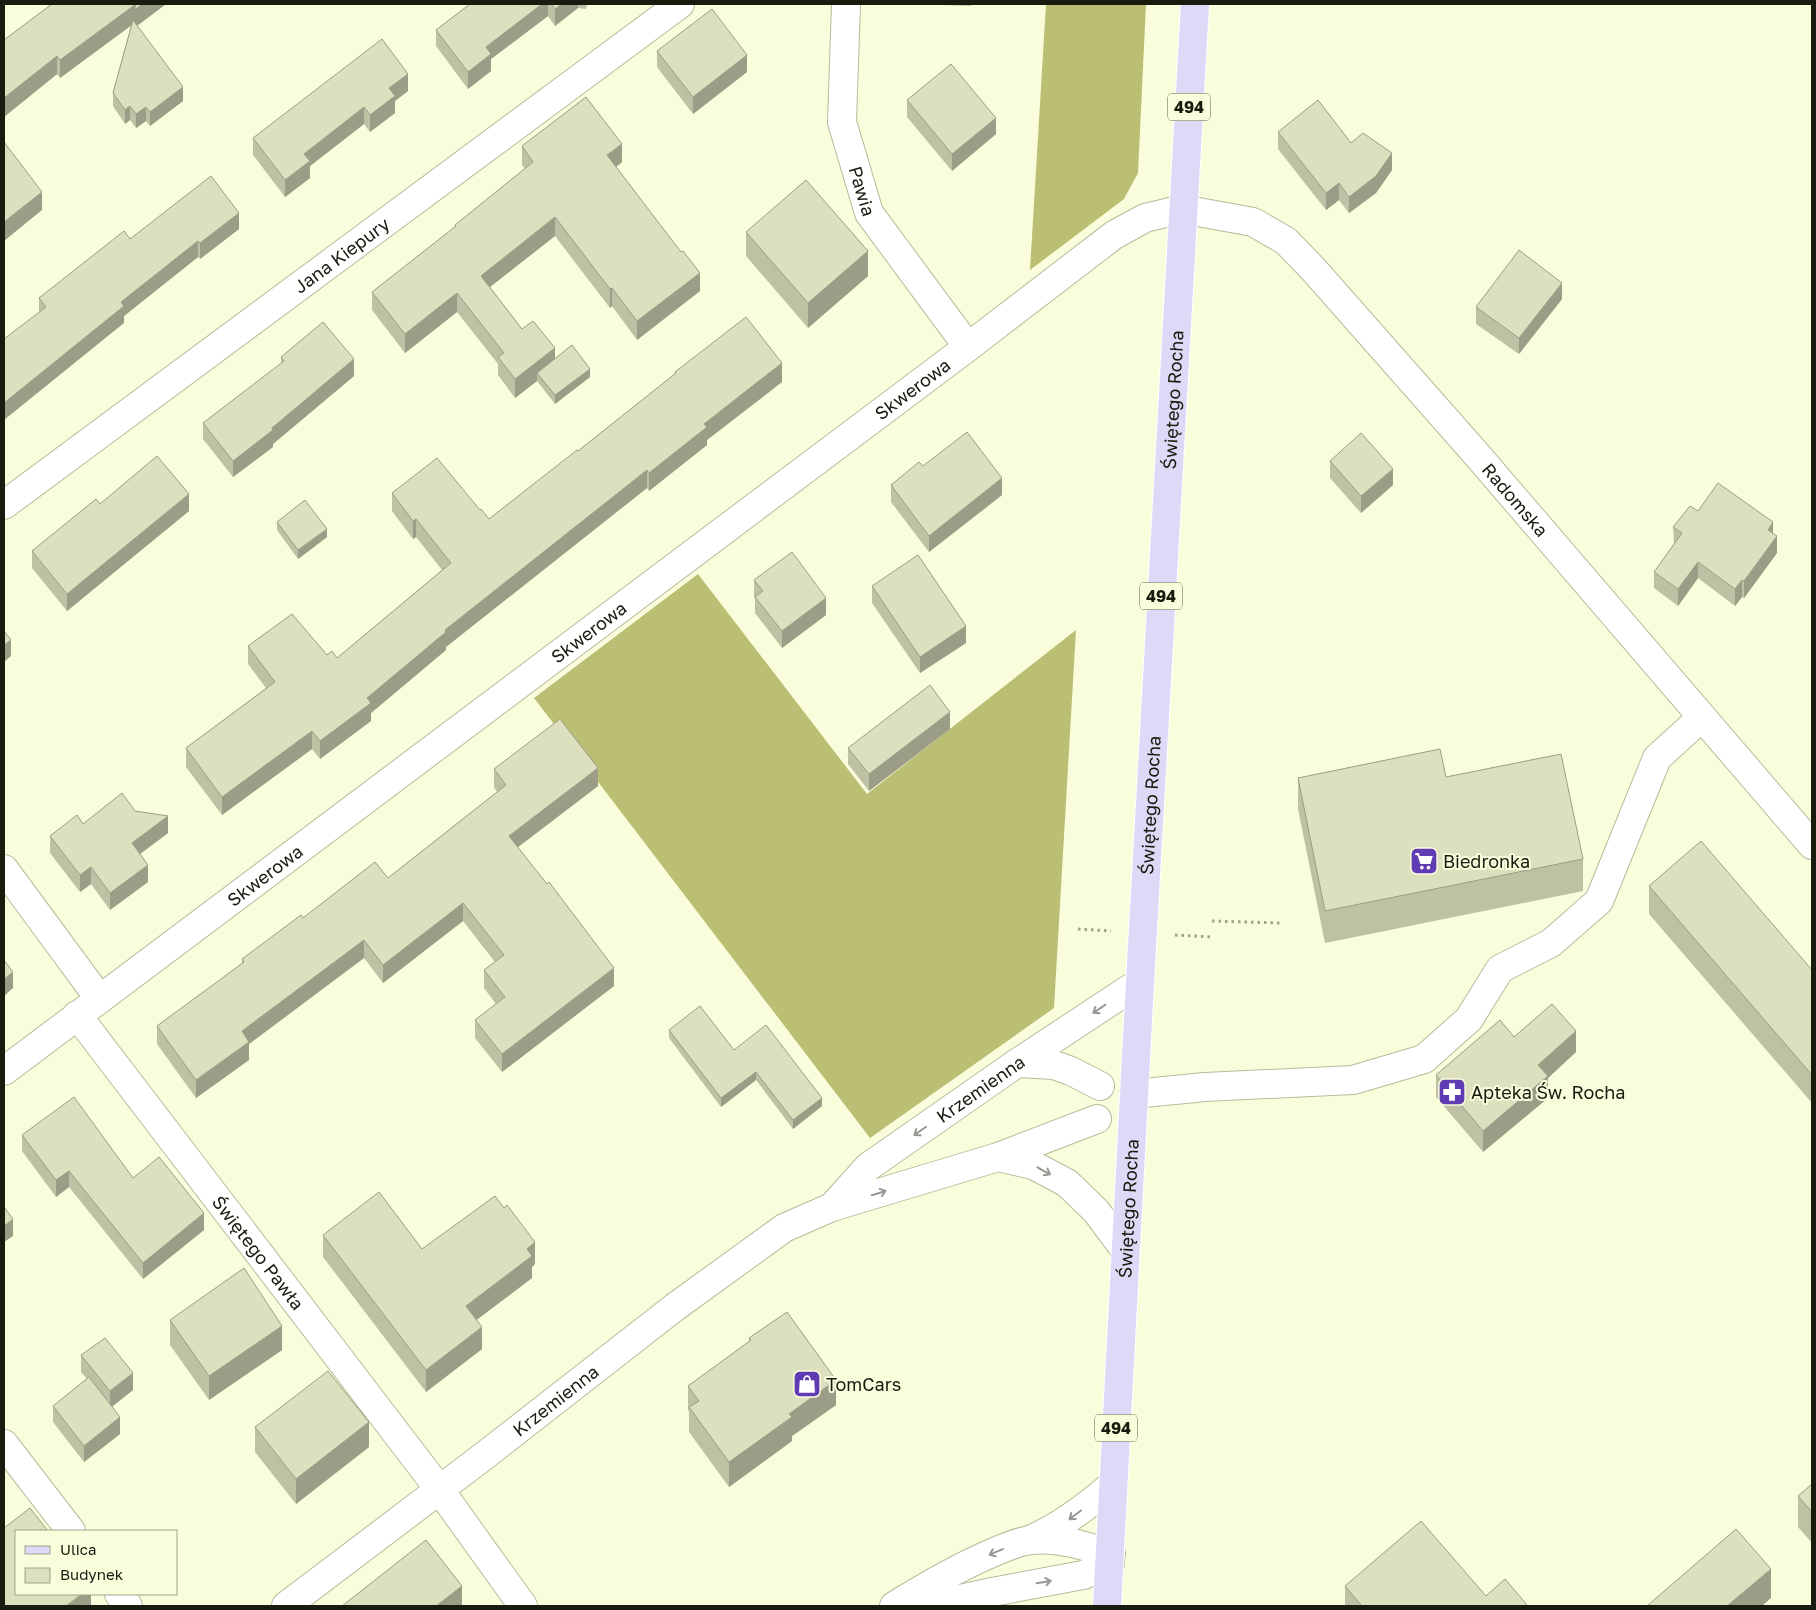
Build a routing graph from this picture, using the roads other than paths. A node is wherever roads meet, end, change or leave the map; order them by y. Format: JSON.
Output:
{"nodes":[{"id":1,"x":680,"y":4,"type":"edge"},
{"id":2,"x":846,"y":4,"type":"edge"},
{"id":3,"x":1195,"y":4,"type":"edge"},
{"id":4,"x":1182,"y":210,"type":"junction"},
{"id":5,"x":968,"y":347,"type":"junction"},
{"id":6,"x":4,"y":505,"type":"edge"},
{"id":7,"x":1702,"y":717,"type":"junction"},
{"id":8,"x":1812,"y":846,"type":"edge"},
{"id":9,"x":4,"y":869,"type":"edge"},
{"id":10,"x":1140,"y":982,"type":"junction"},
{"id":11,"x":99,"y":998,"type":"junction"},
{"id":12,"x":77,"y":1015,"type":"junction"},
{"id":13,"x":1018,"y":1063,"type":"junction"},
{"id":14,"x":4,"y":1071,"type":"edge"},
{"id":15,"x":1100,"y":1086,"type":"dead end"},
{"id":16,"x":1134,"y":1094,"type":"junction"},
{"id":17,"x":1097,"y":1119,"type":"dead end"},
{"id":18,"x":998,"y":1157,"type":"junction"},
{"id":19,"x":832,"y":1207,"type":"junction"},
{"id":20,"x":1125,"y":1250,"type":"junction"},
{"id":21,"x":4,"y":1444,"type":"edge"},
{"id":22,"x":1113,"y":1484,"type":"junction"},
{"id":23,"x":439,"y":1489,"type":"junction"},
{"id":24,"x":70,"y":1530,"type":"edge"},
{"id":25,"x":1031,"y":1540,"type":"junction"},
{"id":26,"x":1110,"y":1559,"type":"junction"},
{"id":27,"x":120,"y":1595,"type":"edge"},
{"id":28,"x":936,"y":1604,"type":"edge"},
{"id":29,"x":128,"y":1606,"type":"edge"},
{"id":30,"x":286,"y":1606,"type":"edge"},
{"id":31,"x":523,"y":1606,"type":"edge"},
{"id":32,"x":894,"y":1606,"type":"edge"},
{"id":33,"x":982,"y":1606,"type":"edge"},
{"id":34,"x":1107,"y":1606,"type":"edge"}],
"edges":[{"from":1,"to":6,"type":"street","name":"Jana Kiepury"},
{"from":2,"to":5,"type":"street","name":"Pawia"},
{"from":3,"to":4,"type":"main road","name":"Świętego Rocha","number":"494"},
{"from":4,"to":5,"type":"street","name":"Skwerowa"},
{"from":4,"to":7,"type":"street","name":"Radomska"},
{"from":4,"to":10,"type":"main road","name":"Świętego Rocha","number":"494"},
{"from":5,"to":11,"type":"street","name":"Skwerowa"},
{"from":7,"to":8,"type":"street","name":"Radomska"},
{"from":7,"to":16,"type":"street"},
{"from":9,"to":11,"type":"street"},
{"from":10,"to":13,"type":"street","name":"Krzemienna","one_way":true},
{"from":10,"to":16,"type":"main road","name":"Świętego Rocha","number":"494"},
{"from":11,"to":12,"type":"street","name":"Skwerowa"},
{"from":12,"to":14,"type":"street","name":"Skwerowa"},
{"from":12,"to":23,"type":"street","name":"Świętego Pawła"},
{"from":13,"to":15,"type":"street"},
{"from":13,"to":19,"type":"street","name":"Krzemienna","one_way":true},
{"from":16,"to":20,"type":"main road","name":"Świętego Rocha","number":"494"},
{"from":17,"to":18,"type":"street","name":"Krzemienna"},
{"from":19,"to":18,"type":"street","name":"Krzemienna","one_way":true},
{"from":18,"to":20,"type":"street","one_way":true},
{"from":19,"to":23,"type":"street","name":"Krzemienna"},
{"from":20,"to":22,"type":"main road","name":"Świętego Rocha","number":"494"},
{"from":21,"to":24,"type":"street"},
{"from":22,"to":25,"type":"street","one_way":true},
{"from":22,"to":26,"type":"main road","name":"Świętego Rocha","number":"494"},
{"from":23,"to":30,"type":"street","name":"Krzemienna"},
{"from":23,"to":31,"type":"street","name":"Świętego Pawła"},
{"from":25,"to":26,"type":"street"},
{"from":25,"to":32,"type":"street","one_way":true},
{"from":28,"to":26,"type":"street","one_way":true},
{"from":26,"to":34,"type":"main road","name":"Świętego Rocha","number":"494"},
{"from":27,"to":29,"type":"street"},
{"from":28,"to":33,"type":"street"}]}
